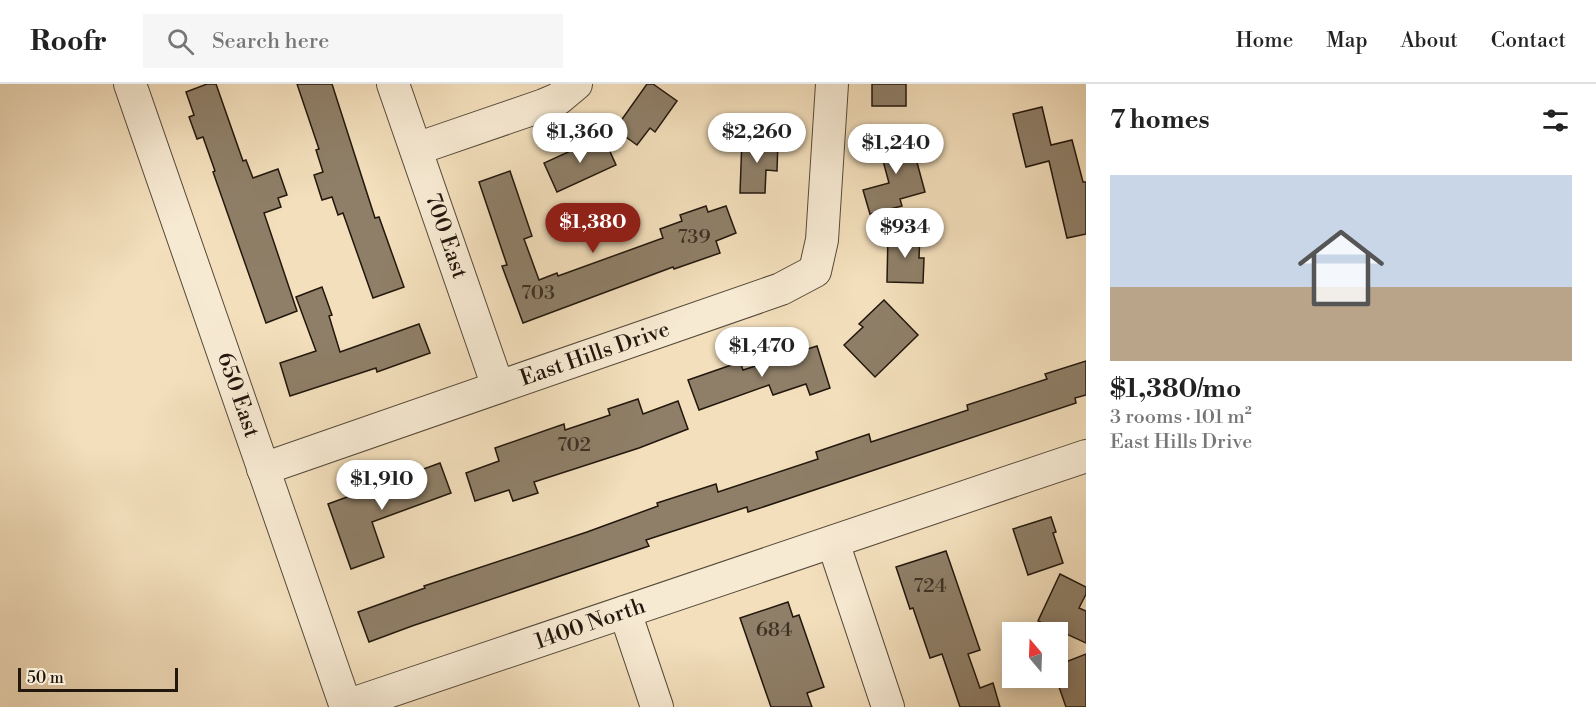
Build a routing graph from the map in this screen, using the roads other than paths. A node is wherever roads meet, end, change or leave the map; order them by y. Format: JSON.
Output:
{"nodes":[{"id":1,"x":130,"y":84,"type":"edge"},
{"id":2,"x":393,"y":84,"type":"edge"},
{"id":3,"x":576,"y":84,"type":"edge"},
{"id":4,"x":832,"y":84,"type":"edge"},
{"id":5,"x":416,"y":149,"type":"junction"},
{"id":6,"x":498,"y":387,"type":"junction"},
{"id":7,"x":1086,"y":456,"type":"edge"},
{"id":8,"x":263,"y":469,"type":"junction"},
{"id":9,"x":833,"y":542,"type":"junction"},
{"id":10,"x":625,"y":612,"type":"junction"},
{"id":11,"x":346,"y":707,"type":"edge"},
{"id":12,"x":657,"y":707,"type":"edge"},
{"id":13,"x":888,"y":707,"type":"edge"}],
"edges":[{"from":1,"to":8,"type":"street","name":"650 East"},
{"from":2,"to":5,"type":"street","name":"700 East"},
{"from":3,"to":5,"type":"street"},
{"from":4,"to":6,"type":"street","name":"East Hills Drive"},
{"from":5,"to":6,"type":"street","name":"700 East"},
{"from":6,"to":8,"type":"street","name":"East Hills Drive"},
{"from":7,"to":9,"type":"street","name":"1400 North"},
{"from":8,"to":11,"type":"street","name":"650 East"},
{"from":9,"to":10,"type":"street","name":"1400 North"},
{"from":9,"to":13,"type":"street"},
{"from":10,"to":11,"type":"street","name":"1400 North"},
{"from":10,"to":12,"type":"street"}]}
